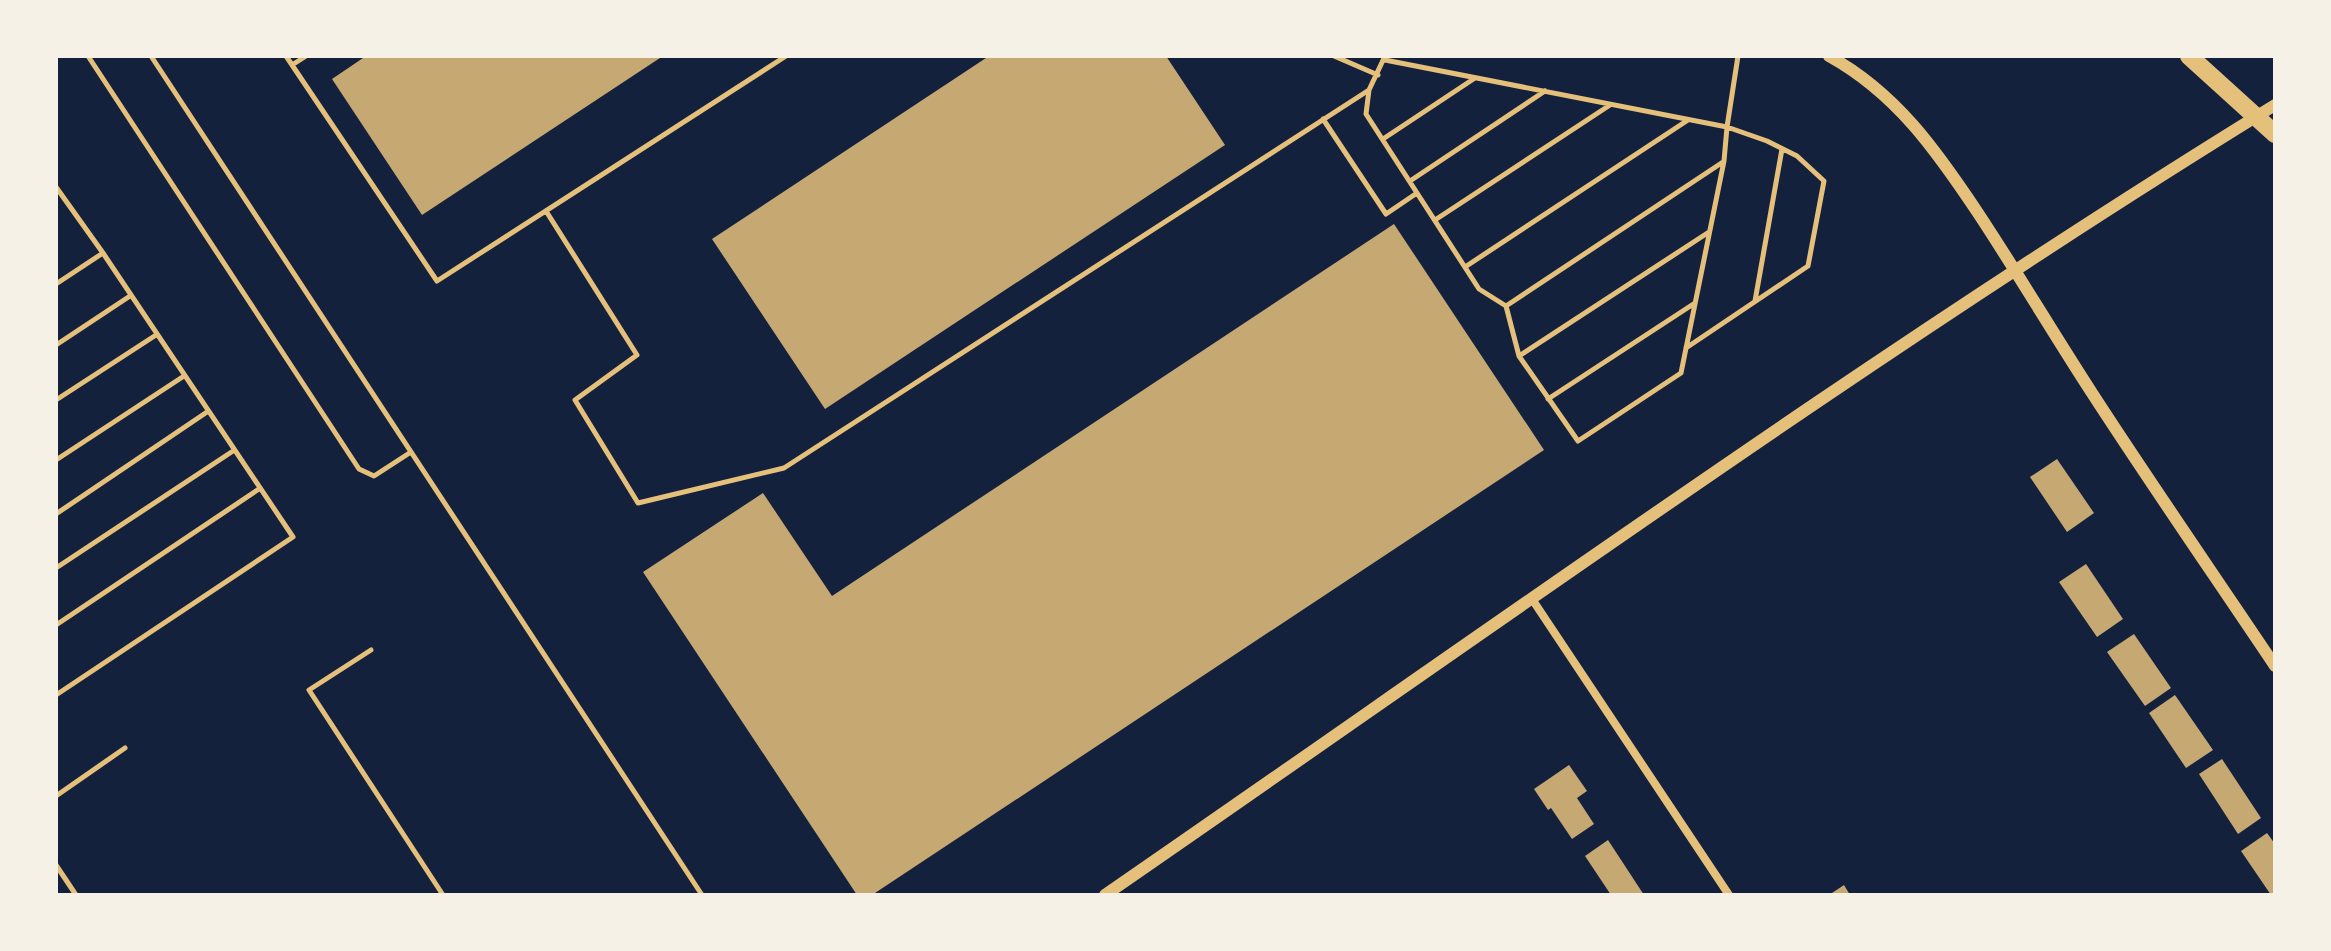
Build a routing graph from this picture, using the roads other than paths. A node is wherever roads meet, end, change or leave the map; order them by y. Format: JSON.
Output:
{"nodes":[{"id":1,"x":88,"y":56,"type":"edge"},
{"id":2,"x":151,"y":56,"type":"edge"},
{"id":3,"x":286,"y":56,"type":"edge"},
{"id":4,"x":306,"y":56,"type":"edge"},
{"id":5,"x":786,"y":56,"type":"edge"},
{"id":6,"x":1334,"y":56,"type":"edge"},
{"id":7,"x":1738,"y":56,"type":"edge"},
{"id":8,"x":1829,"y":56,"type":"edge"},
{"id":9,"x":2189,"y":56,"type":"edge"},
{"id":10,"x":1385,"y":58,"type":"edge"},
{"id":11,"x":292,"y":65,"type":"junction"},
{"id":12,"x":1378,"y":75,"type":"junction"},
{"id":13,"x":1476,"y":78,"type":"junction"},
{"id":14,"x":1369,"y":90,"type":"junction"},
{"id":15,"x":1545,"y":91,"type":"junction"},
{"id":16,"x":1611,"y":104,"type":"junction"},
{"id":17,"x":2275,"y":105,"type":"edge"},
{"id":18,"x":1323,"y":119,"type":"junction"},
{"id":19,"x":1688,"y":120,"type":"junction"},
{"id":20,"x":1727,"y":127,"type":"junction"},
{"id":21,"x":2275,"y":134,"type":"edge"},
{"id":22,"x":1383,"y":139,"type":"junction"},
{"id":23,"x":1782,"y":149,"type":"junction"},
{"id":24,"x":1724,"y":161,"type":"junction"},
{"id":25,"x":1410,"y":181,"type":"junction"},
{"id":26,"x":56,"y":187,"type":"edge"},
{"id":27,"x":1417,"y":193,"type":"junction"},
{"id":28,"x":546,"y":211,"type":"junction"},
{"id":29,"x":1435,"y":220,"type":"junction"},
{"id":30,"x":1710,"y":231,"type":"junction"},
{"id":31,"x":103,"y":253,"type":"junction"},
{"id":32,"x":1465,"y":267,"type":"junction"},
{"id":33,"x":2016,"y":270,"type":"junction"},
{"id":34,"x":56,"y":284,"type":"edge"},
{"id":35,"x":130,"y":296,"type":"junction"},
{"id":36,"x":1755,"y":302,"type":"junction"},
{"id":37,"x":1695,"y":303,"type":"junction"},
{"id":38,"x":1506,"y":306,"type":"junction"},
{"id":39,"x":156,"y":335,"type":"junction"},
{"id":40,"x":56,"y":345,"type":"edge"},
{"id":41,"x":1686,"y":348,"type":"junction"},
{"id":42,"x":1519,"y":356,"type":"junction"},
{"id":43,"x":184,"y":376,"type":"junction"},
{"id":44,"x":1548,"y":399,"type":"junction"},
{"id":45,"x":56,"y":400,"type":"edge"},
{"id":46,"x":207,"y":412,"type":"junction"},
{"id":47,"x":233,"y":451,"type":"junction"},
{"id":48,"x":411,"y":452,"type":"junction"},
{"id":49,"x":56,"y":460,"type":"edge"},
{"id":50,"x":259,"y":489,"type":"junction"},
{"id":51,"x":56,"y":514,"type":"edge"},
{"id":52,"x":56,"y":568,"type":"edge"},
{"id":53,"x":1532,"y":599,"type":"junction"},
{"id":54,"x":56,"y":625,"type":"edge"},
{"id":55,"x":371,"y":650,"type":"dead end"},
{"id":56,"x":2275,"y":666,"type":"edge"},
{"id":57,"x":56,"y":695,"type":"edge"},
{"id":58,"x":125,"y":748,"type":"dead end"},
{"id":59,"x":56,"y":796,"type":"edge"},
{"id":60,"x":56,"y":865,"type":"edge"},
{"id":61,"x":76,"y":895,"type":"edge"},
{"id":62,"x":443,"y":895,"type":"edge"},
{"id":63,"x":702,"y":895,"type":"edge"},
{"id":64,"x":1105,"y":895,"type":"edge"},
{"id":65,"x":1729,"y":895,"type":"edge"}],
"edges":[{"from":1,"to":48,"type":"lane"},
{"from":2,"to":48,"type":"lane"},
{"from":3,"to":11,"type":"lane"},
{"from":4,"to":11,"type":"lane"},
{"from":5,"to":28,"type":"lane"},
{"from":6,"to":12,"type":"lane"},
{"from":7,"to":20,"type":"lane"},
{"from":8,"to":33,"type":"street"},
{"from":9,"to":21,"type":"highway"},
{"from":10,"to":12,"type":"lane"},
{"from":10,"to":13,"type":"lane"},
{"from":11,"to":28,"type":"lane"},
{"from":12,"to":14,"type":"lane"},
{"from":13,"to":15,"type":"lane"},
{"from":13,"to":22,"type":"lane"},
{"from":14,"to":18,"type":"lane"},
{"from":14,"to":22,"type":"lane"},
{"from":15,"to":16,"type":"lane"},
{"from":15,"to":25,"type":"lane"},
{"from":16,"to":19,"type":"lane"},
{"from":16,"to":29,"type":"lane"},
{"from":17,"to":33,"type":"street"},
{"from":18,"to":27,"type":"lane"},
{"from":18,"to":28,"type":"lane"},
{"from":19,"to":20,"type":"lane"},
{"from":19,"to":32,"type":"lane"},
{"from":20,"to":23,"type":"lane"},
{"from":20,"to":24,"type":"lane"},
{"from":22,"to":25,"type":"lane"},
{"from":23,"to":36,"type":"lane"},
{"from":23,"to":36,"type":"lane"},
{"from":24,"to":30,"type":"lane"},
{"from":24,"to":38,"type":"lane"},
{"from":25,"to":27,"type":"lane"},
{"from":26,"to":31,"type":"lane"},
{"from":27,"to":29,"type":"lane"},
{"from":29,"to":32,"type":"lane"},
{"from":30,"to":37,"type":"lane"},
{"from":30,"to":42,"type":"lane"},
{"from":31,"to":34,"type":"lane"},
{"from":31,"to":35,"type":"lane"},
{"from":32,"to":38,"type":"lane"},
{"from":33,"to":53,"type":"street"},
{"from":33,"to":56,"type":"street"},
{"from":35,"to":39,"type":"lane"},
{"from":35,"to":40,"type":"lane"},
{"from":36,"to":41,"type":"lane"},
{"from":37,"to":41,"type":"lane"},
{"from":37,"to":44,"type":"lane"},
{"from":38,"to":42,"type":"lane"},
{"from":39,"to":43,"type":"lane"},
{"from":39,"to":45,"type":"lane"},
{"from":41,"to":44,"type":"lane"},
{"from":42,"to":44,"type":"lane"},
{"from":43,"to":46,"type":"lane"},
{"from":43,"to":49,"type":"lane"},
{"from":46,"to":47,"type":"lane"},
{"from":46,"to":51,"type":"lane"},
{"from":47,"to":50,"type":"lane"},
{"from":47,"to":52,"type":"lane"},
{"from":48,"to":63,"type":"lane"},
{"from":50,"to":54,"type":"lane"},
{"from":50,"to":57,"type":"lane"},
{"from":53,"to":64,"type":"street"},
{"from":53,"to":65,"type":"street"},
{"from":55,"to":62,"type":"lane"},
{"from":58,"to":59,"type":"lane"},
{"from":60,"to":61,"type":"lane"}]}
